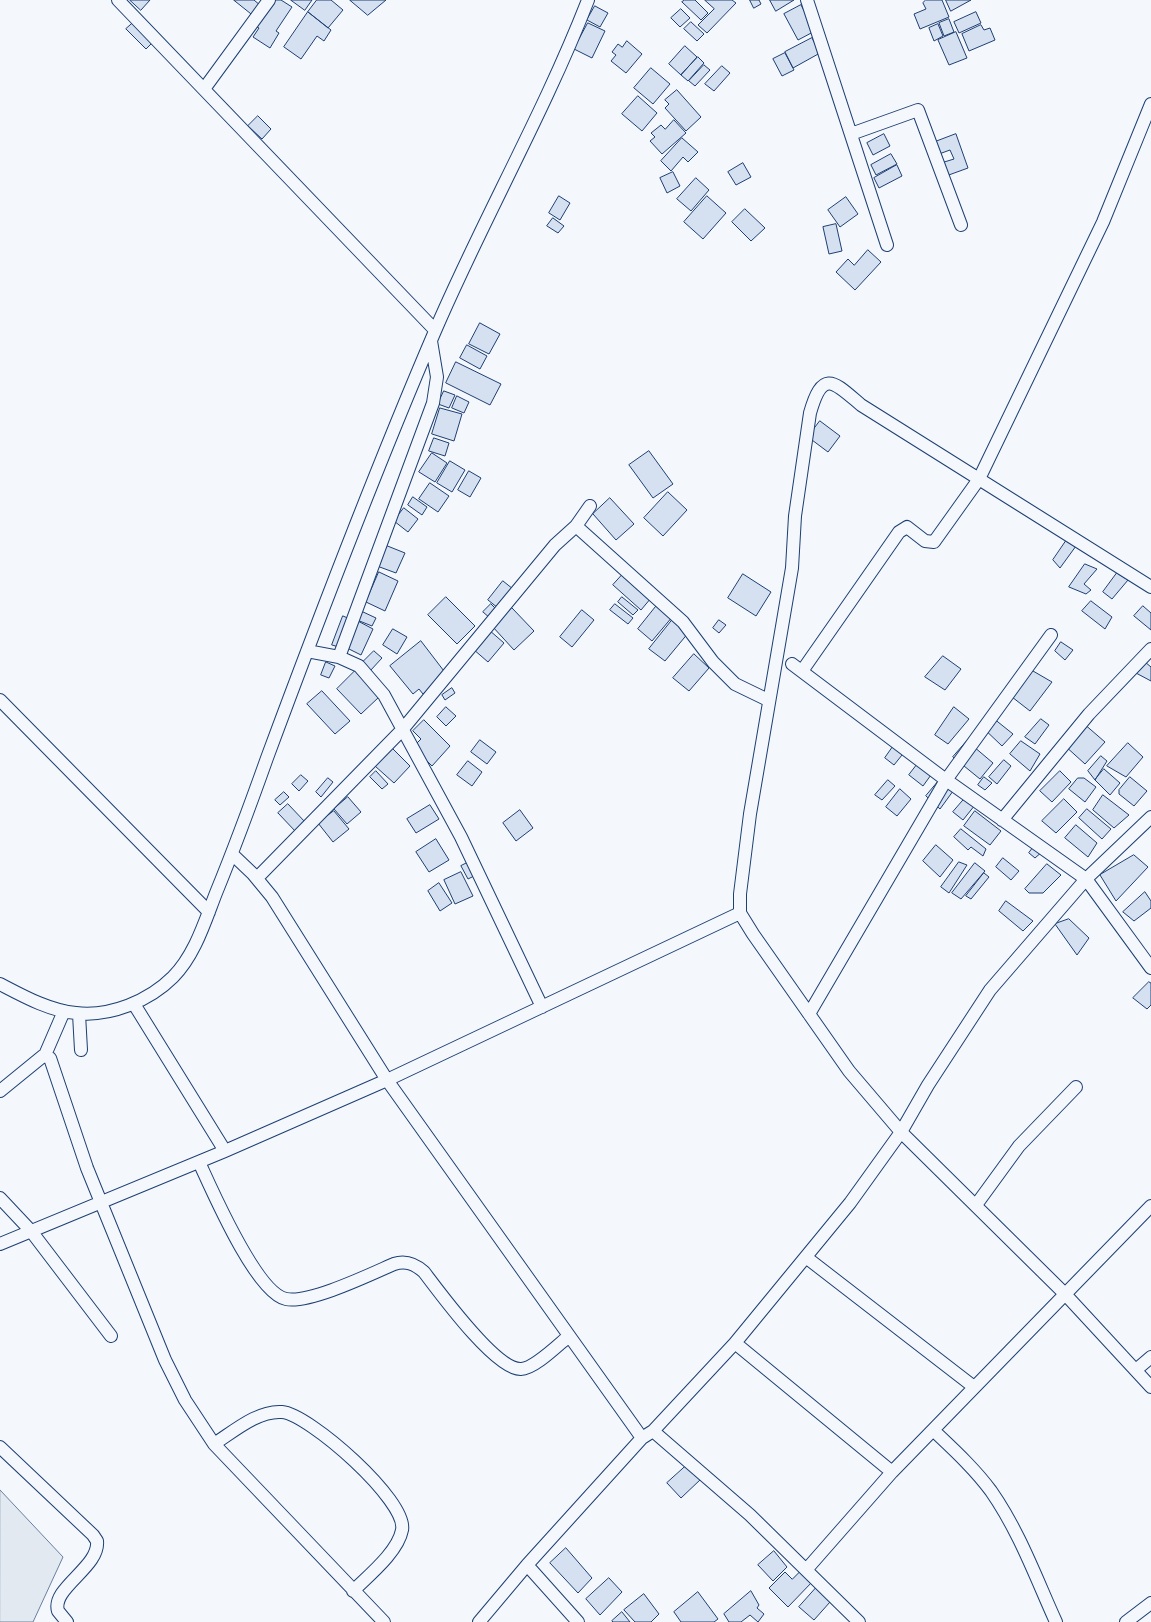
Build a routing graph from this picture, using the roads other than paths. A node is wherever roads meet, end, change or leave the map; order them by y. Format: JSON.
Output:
{"nodes":[{"id":1,"x":118,"y":0,"type":"edge"},
{"id":2,"x":269,"y":0,"type":"edge"},
{"id":3,"x":588,"y":0,"type":"edge"},
{"id":4,"x":807,"y":0,"type":"edge"},
{"id":5,"x":204,"y":89,"type":"junction"},
{"id":6,"x":1151,"y":104,"type":"edge"},
{"id":7,"x":851,"y":134,"type":"junction"},
{"id":8,"x":962,"y":225,"type":"dead end"},
{"id":9,"x":887,"y":245,"type":"dead end"},
{"id":10,"x":433,"y":336,"type":"junction"},
{"id":11,"x":979,"y":479,"type":"junction"},
{"id":12,"x":590,"y":506,"type":"dead end"},
{"id":13,"x":576,"y":526,"type":"junction"},
{"id":14,"x":1151,"y":587,"type":"edge"},
{"id":15,"x":1051,"y":635,"type":"dead end"},
{"id":16,"x":1151,"y":648,"type":"edge"},
{"id":17,"x":307,"y":651,"type":"junction"},
{"id":18,"x":332,"y":655,"type":"junction"},
{"id":19,"x":0,"y":700,"type":"edge"},
{"id":20,"x":768,"y":700,"type":"junction"},
{"id":21,"x":402,"y":730,"type":"junction"},
{"id":22,"x":946,"y":780,"type":"junction"},
{"id":23,"x":1151,"y":817,"type":"edge"},
{"id":24,"x":1002,"y":820,"type":"junction"},
{"id":25,"x":232,"y":854,"type":"junction"},
{"id":26,"x":252,"y":872,"type":"junction"},
{"id":27,"x":1086,"y":880,"type":"junction"},
{"id":28,"x":209,"y":912,"type":"junction"},
{"id":29,"x":740,"y":913,"type":"junction"},
{"id":30,"x":1151,"y":968,"type":"edge"},
{"id":31,"x":0,"y":984,"type":"edge"},
{"id":32,"x":134,"y":1004,"type":"junction"},
{"id":33,"x":542,"y":1007,"type":"junction"},
{"id":34,"x":64,"y":1011,"type":"junction"},
{"id":35,"x":79,"y":1014,"type":"junction"},
{"id":36,"x":809,"y":1014,"type":"junction"},
{"id":37,"x":81,"y":1050,"type":"dead end"},
{"id":38,"x":45,"y":1055,"type":"junction"},
{"id":39,"x":387,"y":1080,"type":"junction"},
{"id":40,"x":1076,"y":1087,"type":"dead end"},
{"id":41,"x":0,"y":1091,"type":"edge"},
{"id":42,"x":901,"y":1132,"type":"junction"},
{"id":43,"x":225,"y":1151,"type":"junction"},
{"id":44,"x":199,"y":1162,"type":"junction"},
{"id":45,"x":0,"y":1198,"type":"edge"},
{"id":46,"x":101,"y":1202,"type":"junction"},
{"id":47,"x":976,"y":1204,"type":"junction"},
{"id":48,"x":1151,"y":1206,"type":"edge"},
{"id":49,"x":31,"y":1231,"type":"junction"},
{"id":50,"x":0,"y":1244,"type":"edge"},
{"id":51,"x":807,"y":1258,"type":"junction"},
{"id":52,"x":1065,"y":1294,"type":"junction"},
{"id":53,"x":112,"y":1336,"type":"dead end"},
{"id":54,"x":569,"y":1336,"type":"junction"},
{"id":55,"x":735,"y":1343,"type":"junction"},
{"id":56,"x":1151,"y":1357,"type":"edge"},
{"id":57,"x":1137,"y":1369,"type":"junction"},
{"id":58,"x":974,"y":1387,"type":"junction"},
{"id":59,"x":1151,"y":1387,"type":"edge"},
{"id":60,"x":933,"y":1430,"type":"junction"},
{"id":61,"x":654,"y":1431,"type":"junction"},
{"id":62,"x":642,"y":1438,"type":"junction"},
{"id":63,"x":214,"y":1444,"type":"junction"},
{"id":64,"x":0,"y":1447,"type":"edge"},
{"id":65,"x":892,"y":1472,"type":"junction"},
{"id":66,"x":527,"y":1565,"type":"junction"},
{"id":67,"x":806,"y":1570,"type":"junction"},
{"id":68,"x":353,"y":1591,"type":"junction"},
{"id":69,"x":1151,"y":1603,"type":"edge"},
{"id":70,"x":67,"y":1622,"type":"edge"},
{"id":71,"x":384,"y":1622,"type":"edge"},
{"id":72,"x":479,"y":1622,"type":"edge"},
{"id":73,"x":578,"y":1622,"type":"edge"},
{"id":74,"x":859,"y":1622,"type":"edge"},
{"id":75,"x":1056,"y":1622,"type":"edge"},
{"id":76,"x":1126,"y":1622,"type":"edge"}],
"edges":[{"from":1,"to":5,"type":"street"},
{"from":2,"to":5,"type":"street"},
{"from":3,"to":10,"type":"street"},
{"from":4,"to":7,"type":"street"},
{"from":5,"to":10,"type":"street"},
{"from":6,"to":11,"type":"street"},
{"from":7,"to":8,"type":"street"},
{"from":7,"to":9,"type":"street"},
{"from":10,"to":17,"type":"street"},
{"from":10,"to":18,"type":"street"},
{"from":11,"to":14,"type":"street"},
{"from":11,"to":20,"type":"street"},
{"from":11,"to":22,"type":"street"},
{"from":12,"to":13,"type":"street"},
{"from":13,"to":20,"type":"street"},
{"from":13,"to":21,"type":"street"},
{"from":15,"to":22,"type":"street"},
{"from":16,"to":24,"type":"street"},
{"from":17,"to":18,"type":"street"},
{"from":17,"to":25,"type":"street"},
{"from":18,"to":21,"type":"street"},
{"from":19,"to":28,"type":"street"},
{"from":20,"to":29,"type":"street"},
{"from":21,"to":26,"type":"street"},
{"from":21,"to":33,"type":"street"},
{"from":22,"to":24,"type":"street"},
{"from":22,"to":36,"type":"street"},
{"from":23,"to":27,"type":"street"},
{"from":24,"to":27,"type":"street"},
{"from":25,"to":26,"type":"street"},
{"from":25,"to":28,"type":"street"},
{"from":26,"to":39,"type":"street"},
{"from":27,"to":30,"type":"street"},
{"from":27,"to":42,"type":"street"},
{"from":28,"to":32,"type":"street"},
{"from":29,"to":33,"type":"street"},
{"from":29,"to":36,"type":"street"},
{"from":31,"to":34,"type":"street"},
{"from":32,"to":35,"type":"street"},
{"from":32,"to":43,"type":"street"},
{"from":33,"to":39,"type":"street"},
{"from":34,"to":35,"type":"street"},
{"from":34,"to":38,"type":"street"},
{"from":35,"to":37,"type":"street"},
{"from":36,"to":42,"type":"street"},
{"from":38,"to":41,"type":"street"},
{"from":38,"to":46,"type":"street"},
{"from":39,"to":43,"type":"street"},
{"from":39,"to":54,"type":"street"},
{"from":40,"to":47,"type":"street"},
{"from":42,"to":47,"type":"street"},
{"from":42,"to":51,"type":"street"},
{"from":43,"to":44,"type":"street"},
{"from":44,"to":46,"type":"street"},
{"from":44,"to":54,"type":"street"},
{"from":45,"to":49,"type":"street"},
{"from":46,"to":49,"type":"street"},
{"from":46,"to":63,"type":"street"},
{"from":47,"to":52,"type":"street"},
{"from":48,"to":52,"type":"street"},
{"from":49,"to":50,"type":"street"},
{"from":49,"to":53,"type":"street"},
{"from":51,"to":55,"type":"street"},
{"from":51,"to":58,"type":"street"},
{"from":52,"to":57,"type":"street"},
{"from":52,"to":58,"type":"street"},
{"from":54,"to":62,"type":"street"},
{"from":55,"to":61,"type":"street"},
{"from":55,"to":65,"type":"street"},
{"from":56,"to":57,"type":"street"},
{"from":57,"to":59,"type":"street"},
{"from":58,"to":60,"type":"street"},
{"from":60,"to":65,"type":"street"},
{"from":60,"to":75,"type":"street"},
{"from":61,"to":62,"type":"street"},
{"from":61,"to":67,"type":"street"},
{"from":62,"to":66,"type":"street"},
{"from":63,"to":68,"type":"street"},
{"from":63,"to":68,"type":"street"},
{"from":64,"to":70,"type":"street"},
{"from":65,"to":67,"type":"street"},
{"from":66,"to":72,"type":"street"},
{"from":66,"to":73,"type":"street"},
{"from":67,"to":74,"type":"street"},
{"from":68,"to":71,"type":"street"},
{"from":69,"to":76,"type":"street"}]}
